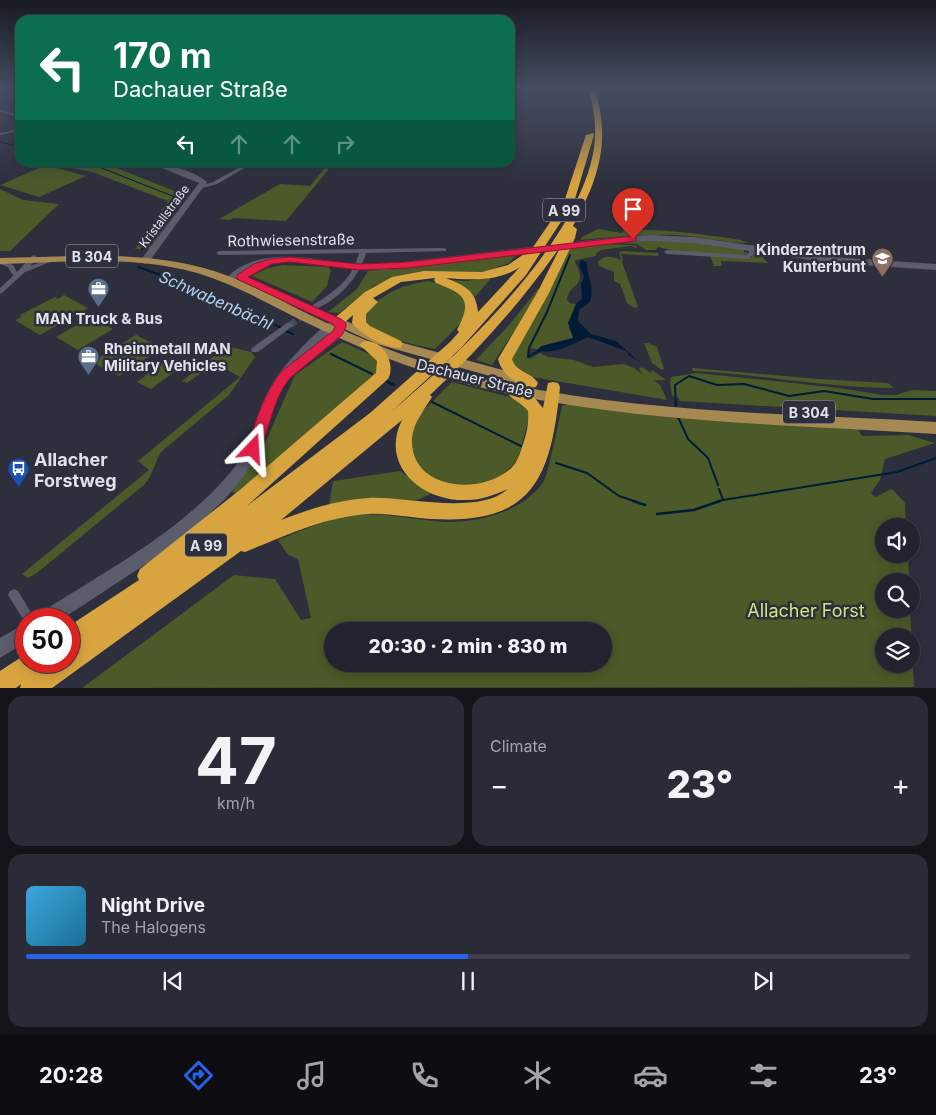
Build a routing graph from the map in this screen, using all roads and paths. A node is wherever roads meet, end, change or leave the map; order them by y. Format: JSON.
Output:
{"nodes":[{"id":1,"x":590,"y":120,"type":"edge"},
{"id":2,"x":598,"y":120,"type":"edge"},
{"id":3,"x":15,"y":131,"type":"edge"},
{"id":4,"x":0,"y":134,"type":"edge"},
{"id":5,"x":165,"y":167,"type":"edge"},
{"id":6,"x":245,"y":167,"type":"edge"},
{"id":7,"x":202,"y":186,"type":"junction"},
{"id":8,"x":577,"y":208,"type":"junction"},
{"id":9,"x":544,"y":242,"type":"junction"},
{"id":10,"x":752,"y":247,"type":"junction"},
{"id":11,"x":444,"y":250,"type":"dead end"},
{"id":12,"x":363,"y":251,"type":"junction"},
{"id":13,"x":667,"y":252,"type":"dead end"},
{"id":14,"x":219,"y":253,"type":"dead end"},
{"id":15,"x":0,"y":257,"type":"edge"},
{"id":16,"x":148,"y":258,"type":"junction"},
{"id":17,"x":31,"y":259,"type":"junction"},
{"id":18,"x":52,"y":260,"type":"junction"},
{"id":19,"x":0,"y":262,"type":"edge"},
{"id":20,"x":359,"y":267,"type":"junction"},
{"id":21,"x":936,"y":267,"type":"edge"},
{"id":22,"x":17,"y":273,"type":"junction"},
{"id":23,"x":234,"y":278,"type":"junction"},
{"id":24,"x":0,"y":287,"type":"edge"},
{"id":25,"x":0,"y":292,"type":"edge"},
{"id":26,"x":315,"y":307,"type":"tunnel mouth"},
{"id":27,"x":311,"y":320,"type":"junction"},
{"id":28,"x":290,"y":324,"type":"tunnel mouth"},
{"id":29,"x":336,"y":327,"type":"junction"},
{"id":30,"x":458,"y":342,"type":"junction"},
{"id":31,"x":312,"y":344,"type":"junction"},
{"id":32,"x":396,"y":344,"type":"junction"},
{"id":33,"x":367,"y":345,"type":"junction"},
{"id":34,"x":255,"y":350,"type":"dead end"},
{"id":35,"x":286,"y":374,"type":"junction"},
{"id":36,"x":476,"y":375,"type":"junction"},
{"id":37,"x":531,"y":383,"type":"junction"},
{"id":38,"x":430,"y":386,"type":"junction"},
{"id":39,"x":510,"y":388,"type":"junction"},
{"id":40,"x":553,"y":392,"type":"junction"},
{"id":41,"x":682,"y":409,"type":"junction"},
{"id":42,"x":936,"y":420,"type":"edge"},
{"id":43,"x":936,"y":428,"type":"edge"},
{"id":44,"x":226,"y":551,"type":"junction"},
{"id":45,"x":14,"y":595,"type":"dead end"},
{"id":46,"x":22,"y":608,"type":"edge"},
{"id":47,"x":63,"y":608,"type":"edge"},
{"id":48,"x":80,"y":631,"type":"edge"},
{"id":49,"x":80,"y":631,"type":"edge"},
{"id":50,"x":15,"y":639,"type":"edge"},
{"id":51,"x":0,"y":649,"type":"edge"},
{"id":52,"x":18,"y":673,"type":"edge"},
{"id":53,"x":0,"y":685,"type":"edge"},
{"id":54,"x":31,"y":688,"type":"edge"}],
"edges":[{"from":1,"to":9,"type":"highway","number":"A 99"},
{"from":2,"to":8,"type":"highway","number":"A 99"},
{"from":3,"to":4,"type":"street"},
{"from":5,"to":7,"type":"street","name":"Kristallstraße"},
{"from":6,"to":7,"type":"street"},
{"from":7,"to":16,"type":"street","name":"Kristallstraße"},
{"from":8,"to":37,"type":"highway"},
{"from":8,"to":38,"type":"highway","number":"A 99"},
{"from":9,"to":29,"type":"highway"},
{"from":9,"to":30,"type":"highway","number":"A 99"},
{"from":10,"to":13,"type":"street"},
{"from":10,"to":20,"type":"street"},
{"from":10,"to":21,"type":"street"},
{"from":11,"to":12,"type":"street","name":"Rothwiesenstraße"},
{"from":12,"to":14,"type":"street","name":"Rothwiesenstraße"},
{"from":12,"to":20,"type":"street","name":"Rothwiesenstraße"},
{"from":15,"to":17,"type":"main road","name":"Dachauer Straße","number":"B 304"},
{"from":16,"to":17,"type":"main road","name":"Dachauer Straße","number":"B 304"},
{"from":16,"to":18,"type":"main road","name":"Dachauer Straße","number":"B 304"},
{"from":16,"to":23,"type":"main road","name":"Dachauer Straße","number":"B 304"},
{"from":17,"to":18,"type":"main road","name":"Dachauer Straße","number":"B 304"},
{"from":17,"to":19,"type":"main road","name":"Dachauer Straße","number":"B 304"},
{"from":17,"to":22,"type":"street"},
{"from":18,"to":22,"type":"street"},
{"from":19,"to":22,"type":"street"},
{"from":20,"to":23,"type":"street"},
{"from":20,"to":26,"type":"street"},
{"from":22,"to":24,"type":"street"},
{"from":22,"to":25,"type":"street"},
{"from":23,"to":27,"type":"main road","name":"Dachauer Straße","number":"B 304"},
{"from":23,"to":29,"type":"main road","name":"Dachauer Straße","number":"B 304"},
{"from":27,"to":29,"type":"main road","name":"Dachauer Straße","number":"B 304"},
{"from":27,"to":31,"type":"street"},
{"from":28,"to":34,"type":"street"},
{"from":29,"to":31,"type":"street"},
{"from":29,"to":32,"type":"main road","name":"Dachauer Straße","number":"B 304"},
{"from":29,"to":33,"type":"main road","name":"Dachauer Straße","number":"B 304"},
{"from":29,"to":35,"type":"street"},
{"from":30,"to":32,"type":"highway"},
{"from":30,"to":48,"type":"highway","number":"A 99"},
{"from":31,"to":35,"type":"street"},
{"from":32,"to":36,"type":"main road","name":"Dachauer Straße","number":"B 304"},
{"from":33,"to":36,"type":"main road","name":"Dachauer Straße","number":"B 304"},
{"from":33,"to":49,"type":"highway"},
{"from":35,"to":47,"type":"street"},
{"from":36,"to":37,"type":"main road","name":"Dachauer Straße","number":"B 304"},
{"from":36,"to":39,"type":"main road","name":"Dachauer Straße","number":"B 304"},
{"from":37,"to":40,"type":"main road","name":"Dachauer Straße","number":"B 304"},
{"from":38,"to":39,"type":"highway"},
{"from":38,"to":44,"type":"highway","number":"A 99"},
{"from":39,"to":40,"type":"main road","name":"Dachauer Straße","number":"B 304"},
{"from":40,"to":41,"type":"main road","name":"Dachauer Straße","number":"B 304"},
{"from":40,"to":44,"type":"highway"},
{"from":41,"to":42,"type":"main road","name":"Dachauer Straße","number":"B 304"},
{"from":41,"to":43,"type":"main road","name":"Dachauer Straße","number":"B 304"},
{"from":44,"to":54,"type":"highway","number":"A 99"},
{"from":45,"to":46,"type":"street"},
{"from":50,"to":51,"type":"street"},
{"from":52,"to":53,"type":"highway"}]}
